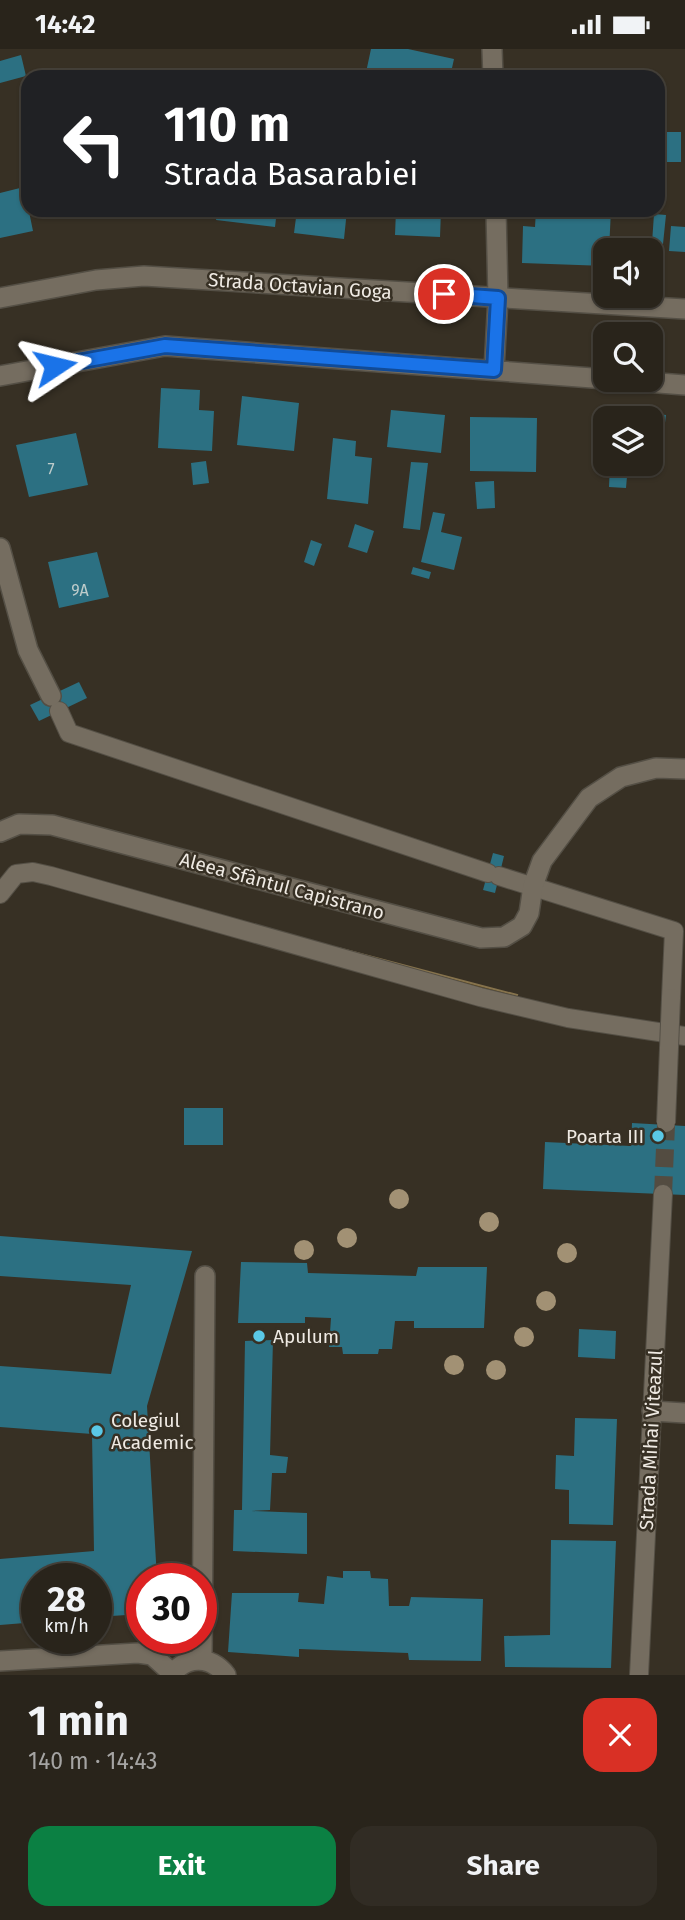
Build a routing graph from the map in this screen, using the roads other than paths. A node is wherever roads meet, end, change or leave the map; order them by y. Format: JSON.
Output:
{"nodes":[{"id":1,"x":492,"y":49,"type":"edge"},
{"id":2,"x":493,"y":70,"type":"edge"},
{"id":3,"x":496,"y":217,"type":"edge"},
{"id":4,"x":0,"y":298,"type":"edge"},
{"id":5,"x":498,"y":298,"type":"junction"},
{"id":6,"x":685,"y":309,"type":"edge"},
{"id":7,"x":494,"y":370,"type":"junction"},
{"id":8,"x":0,"y":376,"type":"edge"},
{"id":9,"x":593,"y":378,"type":"edge"},
{"id":10,"x":663,"y":383,"type":"edge"},
{"id":11,"x":685,"y":384,"type":"edge"},
{"id":12,"x":0,"y":548,"type":"edge"},
{"id":13,"x":55,"y":703,"type":"joint"},
{"id":14,"x":685,"y":769,"type":"edge"},
{"id":15,"x":0,"y":832,"type":"edge"},
{"id":16,"x":533,"y":886,"type":"junction"},
{"id":17,"x":0,"y":894,"type":"edge"},
{"id":18,"x":685,"y":1036,"type":"edge"},
{"id":19,"x":666,"y":1124,"type":"tunnel mouth"},
{"id":20,"x":663,"y":1199,"type":"tunnel mouth"},
{"id":21,"x":205,"y":1276,"type":"dead end"},
{"id":22,"x":652,"y":1411,"type":"junction"},
{"id":23,"x":685,"y":1412,"type":"edge"},
{"id":24,"x":202,"y":1660,"type":"junction"},
{"id":25,"x":0,"y":1661,"type":"edge"},
{"id":26,"x":171,"y":1674,"type":"edge"},
{"id":27,"x":226,"y":1675,"type":"edge"},
{"id":28,"x":639,"y":1675,"type":"edge"}],
"edges":[{"from":1,"to":2,"type":"street"},
{"from":3,"to":5,"type":"street"},
{"from":4,"to":5,"type":"street","name":"Strada Octavian Goga"},
{"from":5,"to":6,"type":"street","name":"Strada Octavian Goga"},
{"from":5,"to":7,"type":"street"},
{"from":7,"to":8,"type":"street"},
{"from":7,"to":9,"type":"street"},
{"from":10,"to":11,"type":"street"},
{"from":12,"to":13,"type":"street"},
{"from":13,"to":16,"type":"street"},
{"from":14,"to":16,"type":"street","name":"Aleea Sfântul Capistrano"},
{"from":15,"to":16,"type":"street","name":"Aleea Sfântul Capistrano"},
{"from":16,"to":19,"type":"street","bridge":true},
{"from":17,"to":18,"type":"street"},
{"from":20,"to":22,"type":"street","name":"Strada Mihai Viteazul"},
{"from":21,"to":24,"type":"street"},
{"from":22,"to":23,"type":"street"},
{"from":22,"to":28,"type":"street","name":"Strada Mihai Viteazul"},
{"from":24,"to":26,"type":"street"},
{"from":24,"to":27,"type":"street"},
{"from":25,"to":26,"type":"street"}]}
